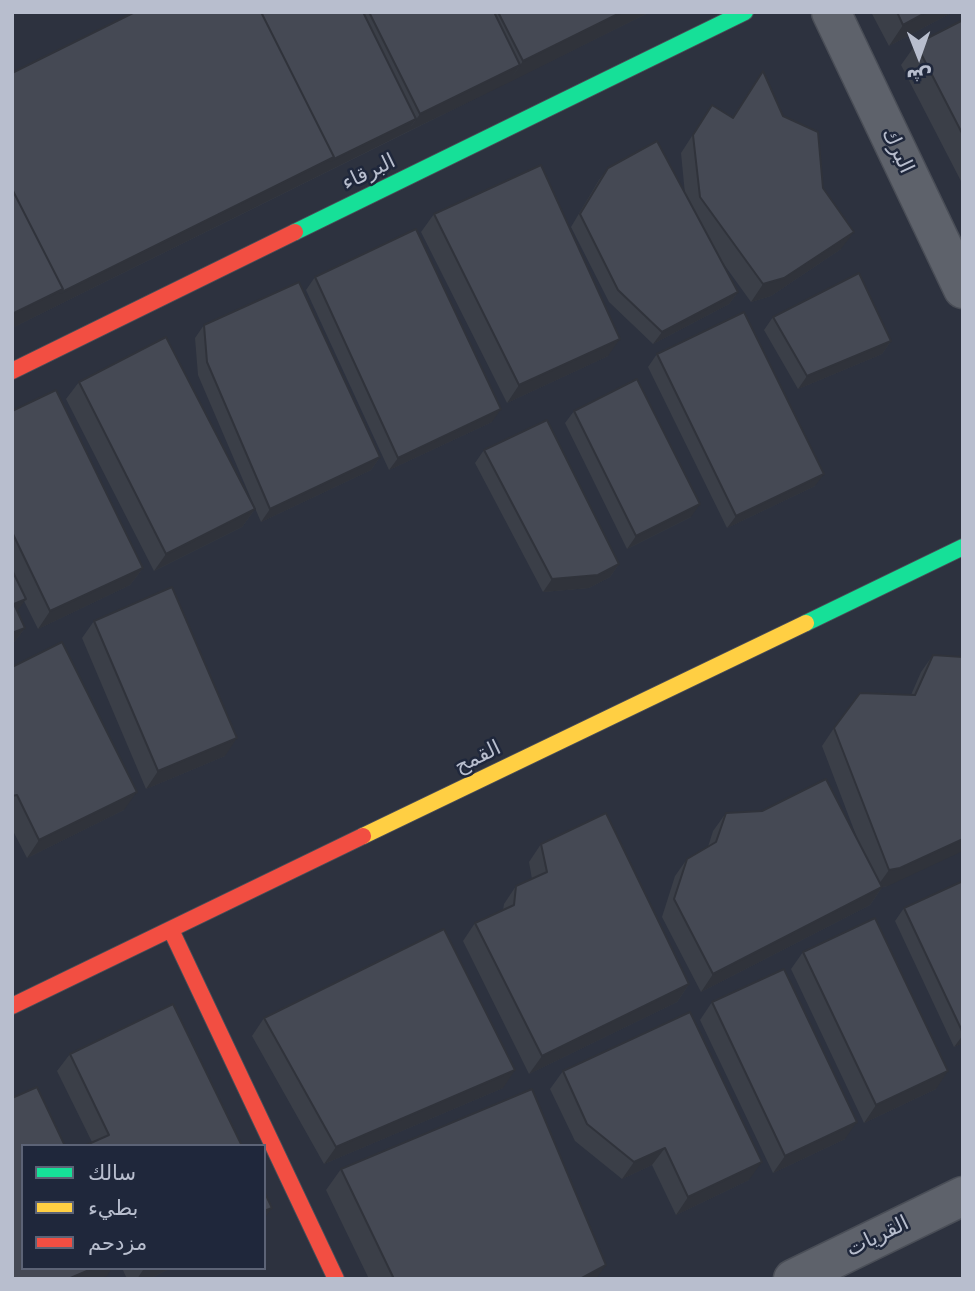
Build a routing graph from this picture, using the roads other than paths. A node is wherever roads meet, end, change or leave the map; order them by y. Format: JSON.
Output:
{"nodes":[{"id":1,"x":745,"y":12,"type":"edge"},
{"id":2,"x":831,"y":12,"type":"edge"},
{"id":3,"x":963,"y":289,"type":"edge"},
{"id":4,"x":12,"y":372,"type":"edge"},
{"id":5,"x":963,"y":547,"type":"edge"},
{"id":6,"x":171,"y":930,"type":"junction"},
{"id":7,"x":12,"y":1006,"type":"edge"},
{"id":8,"x":963,"y":1196,"type":"edge"},
{"id":9,"x":336,"y":1279,"type":"edge"},
{"id":10,"x":793,"y":1279,"type":"edge"}],
"edges":[{"from":1,"to":4,"type":"street","name":"البرقاء"},
{"from":2,"to":3,"type":"street","name":"البرك"},
{"from":5,"to":6,"type":"street","name":"القمح"},
{"from":6,"to":7,"type":"street","name":"القمح"},
{"from":6,"to":9,"type":"street"},
{"from":8,"to":10,"type":"street","name":"القريات"}]}
